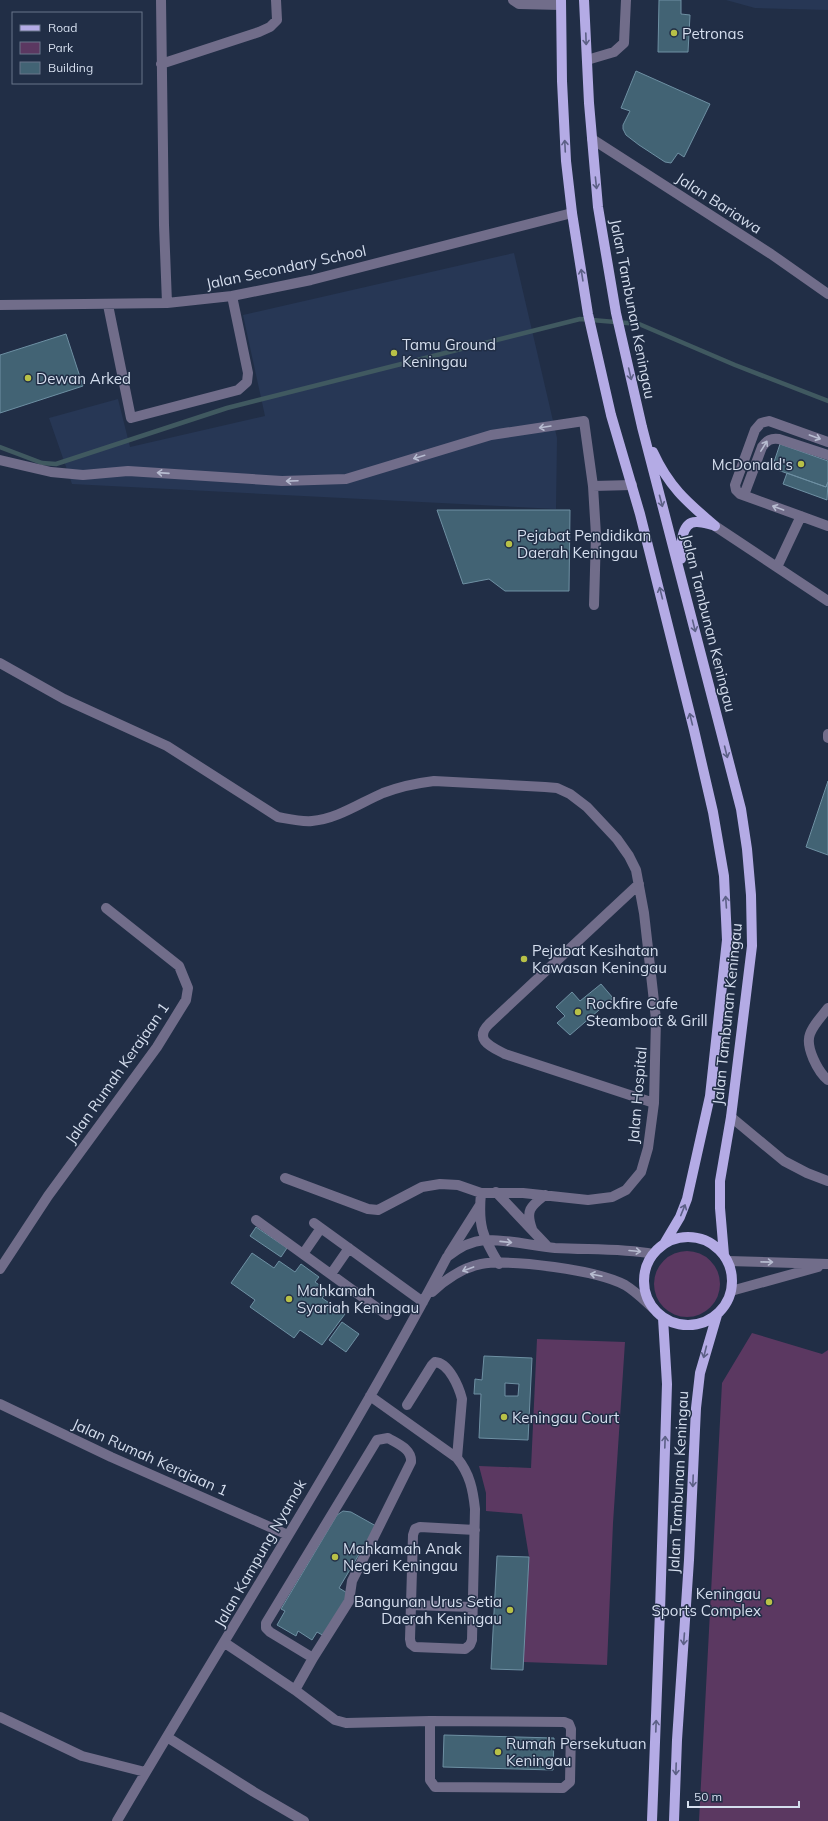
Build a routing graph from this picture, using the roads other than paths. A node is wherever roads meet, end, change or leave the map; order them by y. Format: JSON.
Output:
{"nodes":[{"id":1,"x":161,"y":0,"type":"edge"},
{"id":2,"x":276,"y":0,"type":"edge"},
{"id":3,"x":513,"y":0,"type":"edge"},
{"id":4,"x":584,"y":0,"type":"edge"},
{"id":5,"x":626,"y":0,"type":"edge"},
{"id":6,"x":542,"y":2,"type":"edge"},
{"id":7,"x":561,"y":3,"type":"edge"},
{"id":8,"x":587,"y":60,"type":"junction"},
{"id":9,"x":161,"y":64,"type":"junction"},
{"id":10,"x":592,"y":139,"type":"junction"},
{"id":11,"x":572,"y":213,"type":"junction"},
{"id":12,"x":828,"y":294,"type":"edge"},
{"id":13,"x":232,"y":296,"type":"junction"},
{"id":14,"x":167,"y":303,"type":"junction"},
{"id":15,"x":0,"y":305,"type":"edge"},
{"id":16,"x":108,"y":305,"type":"junction"},
{"id":17,"x":642,"y":427,"type":"junction"},
{"id":18,"x":828,"y":442,"type":"edge"},
{"id":19,"x":828,"y":455,"type":"edge"},
{"id":20,"x":0,"y":460,"type":"edge"},
{"id":21,"x":632,"y":485,"type":"junction"},
{"id":22,"x":593,"y":486,"type":"junction"},
{"id":23,"x":744,"y":495,"type":"junction"},
{"id":24,"x":801,"y":516,"type":"junction"},
{"id":25,"x":715,"y":526,"type":"junction"},
{"id":26,"x":828,"y":526,"type":"edge"},
{"id":27,"x":777,"y":567,"type":"junction"},
{"id":28,"x":681,"y":576,"type":"junction"},
{"id":29,"x":828,"y":601,"type":"edge"},
{"id":30,"x":594,"y":606,"type":"dead end"},
{"id":31,"x":0,"y":663,"type":"edge"},
{"id":32,"x":828,"y":734,"type":"edge"},
{"id":33,"x":828,"y":738,"type":"edge"},
{"id":34,"x":639,"y":884,"type":"junction"},
{"id":35,"x":106,"y":908,"type":"dead end"},
{"id":36,"x":828,"y":1008,"type":"edge"},
{"id":37,"x":828,"y":1080,"type":"edge"},
{"id":38,"x":654,"y":1103,"type":"junction"},
{"id":39,"x":732,"y":1117,"type":"junction"},
{"id":40,"x":285,"y":1178,"type":"dead end"},
{"id":41,"x":828,"y":1181,"type":"edge"},
{"id":42,"x":496,"y":1192,"type":"junction"},
{"id":43,"x":481,"y":1193,"type":"junction"},
{"id":44,"x":546,"y":1195,"type":"junction"},
{"id":45,"x":480,"y":1205,"type":"junction"},
{"id":46,"x":256,"y":1220,"type":"dead end"},
{"id":47,"x":532,"y":1230,"type":"junction"},
{"id":48,"x":486,"y":1240,"type":"junction"},
{"id":49,"x":664,"y":1244,"type":"junction"},
{"id":50,"x":548,"y":1247,"type":"junction"},
{"id":51,"x":349,"y":1248,"type":"junction"},
{"id":52,"x":303,"y":1254,"type":"junction"},
{"id":53,"x":653,"y":1254,"type":"junction"},
{"id":54,"x":447,"y":1257,"type":"junction"},
{"id":55,"x":726,"y":1258,"type":"junction"},
{"id":56,"x":499,"y":1264,"type":"junction"},
{"id":57,"x":828,"y":1265,"type":"edge"},
{"id":58,"x":0,"y":1269,"type":"edge"},
{"id":59,"x":331,"y":1274,"type":"junction"},
{"id":60,"x":731,"y":1290,"type":"junction"},
{"id":61,"x":425,"y":1300,"type":"junction"},
{"id":62,"x":653,"y":1308,"type":"junction"},
{"id":63,"x":387,"y":1315,"type":"dead end"},
{"id":64,"x":717,"y":1315,"type":"junction"},
{"id":65,"x":663,"y":1318,"type":"junction"},
{"id":66,"x":370,"y":1396,"type":"junction"},
{"id":67,"x":0,"y":1404,"type":"edge"},
{"id":68,"x":407,"y":1405,"type":"dead end"},
{"id":69,"x":457,"y":1458,"type":"junction"},
{"id":70,"x":474,"y":1530,"type":"junction"},
{"id":71,"x":288,"y":1535,"type":"junction"},
{"id":72,"x":410,"y":1605,"type":"junction"},
{"id":73,"x":472,"y":1607,"type":"junction"},
{"id":74,"x":225,"y":1643,"type":"junction"},
{"id":75,"x":313,"y":1658,"type":"junction"},
{"id":76,"x":295,"y":1690,"type":"junction"},
{"id":77,"x":0,"y":1717,"type":"edge"},
{"id":78,"x":430,"y":1721,"type":"junction"},
{"id":79,"x":167,"y":1737,"type":"junction"},
{"id":80,"x":146,"y":1772,"type":"junction"},
{"id":81,"x":117,"y":1821,"type":"edge"},
{"id":82,"x":304,"y":1821,"type":"edge"},
{"id":83,"x":652,"y":1821,"type":"edge"},
{"id":84,"x":674,"y":1821,"type":"edge"}],
"edges":[{"from":1,"to":9,"type":"street"},
{"from":2,"to":9,"type":"street"},
{"from":3,"to":6,"type":"street"},
{"from":4,"to":8,"type":"main road","name":"Jalan Tambunan Keningau","one_way":true},
{"from":5,"to":8,"type":"street"},
{"from":6,"to":7,"type":"street"},
{"from":11,"to":7,"type":"main road","name":"Jalan Tambunan Keningau","one_way":true},
{"from":8,"to":10,"type":"main road","name":"Jalan Tambunan Keningau"},
{"from":9,"to":14,"type":"street"},
{"from":10,"to":12,"type":"street","name":"Jalan Bariawa"},
{"from":10,"to":17,"type":"main road","name":"Jalan Tambunan Keningau","one_way":true},
{"from":11,"to":13,"type":"street","name":"Jalan Secondary School"},
{"from":21,"to":11,"type":"main road","name":"Jalan Tambunan Keningau","one_way":true},
{"from":13,"to":14,"type":"street","name":"Jalan Secondary School"},
{"from":13,"to":16,"type":"street"},
{"from":14,"to":16,"type":"street","name":"Jalan Secondary School"},
{"from":15,"to":16,"type":"street","name":"Jalan Secondary School"},
{"from":17,"to":25,"type":"main road"},
{"from":17,"to":28,"type":"main road","name":"Jalan Tambunan Keningau","one_way":true},
{"from":23,"to":18,"type":"street","one_way":true},
{"from":23,"to":19,"type":"street","one_way":true},
{"from":22,"to":20,"type":"street","one_way":true},
{"from":21,"to":22,"type":"street"},
{"from":49,"to":21,"type":"main road","name":"Jalan Tambunan Keningau","one_way":true},
{"from":22,"to":30,"type":"street"},
{"from":24,"to":23,"type":"street","one_way":true},
{"from":24,"to":26,"type":"street"},
{"from":24,"to":27,"type":"street"},
{"from":25,"to":27,"type":"street"},
{"from":25,"to":28,"type":"main road"},
{"from":27,"to":29,"type":"street"},
{"from":28,"to":39,"type":"main road","name":"Jalan Tambunan Keningau","one_way":true},
{"from":31,"to":34,"type":"street","name":"Jalan Hospital"},
{"from":32,"to":33,"type":"street"},
{"from":34,"to":38,"type":"street","name":"Jalan Hospital"},
{"from":34,"to":38,"type":"street"},
{"from":35,"to":58,"type":"street","name":"Jalan Rumah Kerajaan 1"},
{"from":36,"to":37,"type":"street"},
{"from":38,"to":44,"type":"street","name":"Jalan Hospital"},
{"from":39,"to":41,"type":"street"},
{"from":39,"to":55,"type":"main road","name":"Jalan Tambunan Keningau"},
{"from":40,"to":43,"type":"street"},
{"from":42,"to":43,"type":"street","name":"Jalan Hospital"},
{"from":42,"to":44,"type":"street","name":"Jalan Hospital"},
{"from":42,"to":47,"type":"street"},
{"from":43,"to":45,"type":"street"},
{"from":44,"to":47,"type":"street"},
{"from":45,"to":48,"type":"street"},
{"from":45,"to":54,"type":"street"},
{"from":46,"to":52,"type":"street"},
{"from":47,"to":50,"type":"street"},
{"from":48,"to":50,"type":"street","name":"Jalan Kampung Nyamok","one_way":true},
{"from":48,"to":54,"type":"street","name":"Jalan Kampung Nyamok"},
{"from":48,"to":56,"type":"street"},
{"from":49,"to":53,"type":"main road"},
{"from":49,"to":55,"type":"main road"},
{"from":50,"to":53,"type":"street","name":"Jalan Kampung Nyamok","one_way":true},
{"from":51,"to":52,"type":"street"},
{"from":51,"to":59,"type":"street"},
{"from":51,"to":61,"type":"street"},
{"from":52,"to":59,"type":"street"},
{"from":53,"to":62,"type":"main road"},
{"from":54,"to":61,"type":"street","name":"Jalan Kampung Nyamok"},
{"from":55,"to":57,"type":"street","one_way":true},
{"from":55,"to":60,"type":"main road"},
{"from":56,"to":61,"type":"street","name":"Jalan Kampung Nyamok","one_way":true},
{"from":62,"to":56,"type":"street","name":"Jalan Kampung Nyamok","one_way":true},
{"from":57,"to":60,"type":"street"},
{"from":59,"to":63,"type":"street"},
{"from":60,"to":64,"type":"main road"},
{"from":61,"to":66,"type":"street","name":"Jalan Kampung Nyamok"},
{"from":62,"to":65,"type":"main road"},
{"from":64,"to":65,"type":"main road"},
{"from":64,"to":84,"type":"main road","name":"Jalan Tambunan Keningau","one_way":true},
{"from":83,"to":65,"type":"main road","name":"Jalan Tambunan Keningau","one_way":true},
{"from":66,"to":69,"type":"street"},
{"from":66,"to":71,"type":"street","name":"Jalan Kampung Nyamok"},
{"from":67,"to":71,"type":"street","name":"Jalan Rumah Kerajaan 1"},
{"from":68,"to":69,"type":"street"},
{"from":69,"to":70,"type":"street"},
{"from":70,"to":72,"type":"street"},
{"from":70,"to":73,"type":"street"},
{"from":71,"to":74,"type":"street","name":"Jalan Kampung Nyamok"},
{"from":72,"to":73,"type":"street"},
{"from":72,"to":73,"type":"street"},
{"from":74,"to":76,"type":"street"},
{"from":74,"to":79,"type":"street","name":"Jalan Kampung Nyamok"},
{"from":75,"to":75,"type":"street"},
{"from":75,"to":76,"type":"street"},
{"from":76,"to":78,"type":"street"},
{"from":77,"to":80,"type":"street"},
{"from":78,"to":78,"type":"street"},
{"from":79,"to":80,"type":"street","name":"Jalan Kampung Nyamok"},
{"from":79,"to":82,"type":"street"},
{"from":80,"to":81,"type":"street","name":"Jalan Kampung Nyamok"}]}
